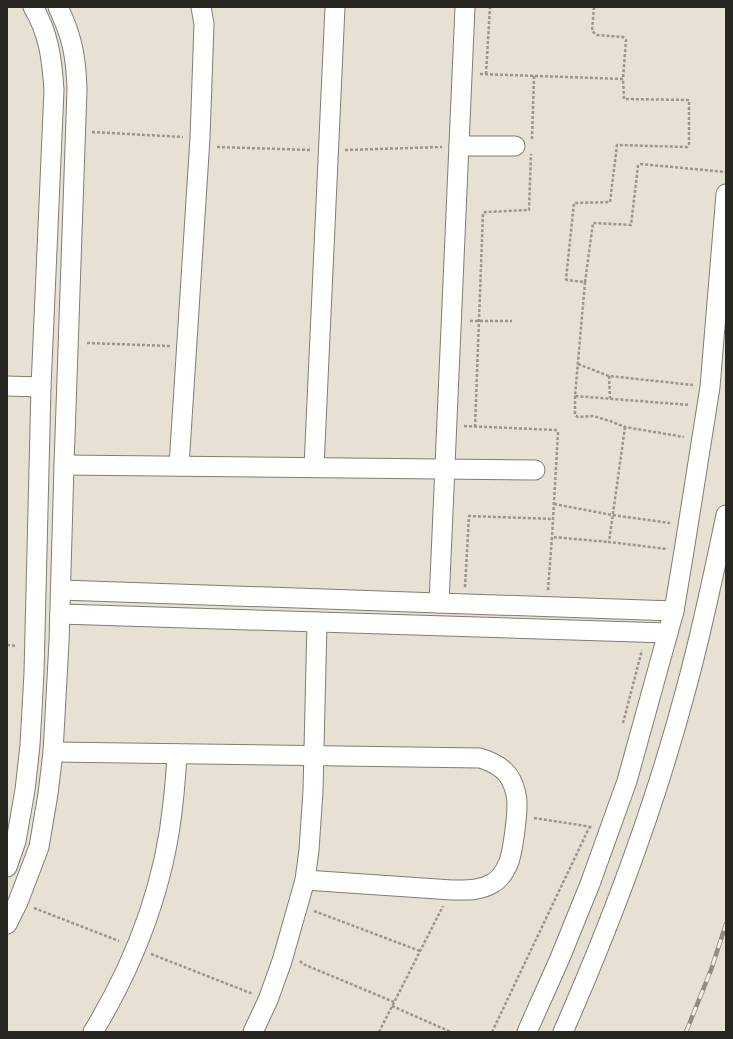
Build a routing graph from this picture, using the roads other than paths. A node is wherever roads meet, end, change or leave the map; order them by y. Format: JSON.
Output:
{"nodes":[{"id":1,"x":33,"y":7,"type":"edge"},
{"id":2,"x":58,"y":7,"type":"edge"},
{"id":3,"x":201,"y":7,"type":"edge"},
{"id":4,"x":335,"y":7,"type":"edge"},
{"id":5,"x":465,"y":7,"type":"edge"},
{"id":6,"x":459,"y":146,"type":"junction"},
{"id":7,"x":526,"y":148,"type":"road end"},
{"id":8,"x":726,"y":194,"type":"edge"},
{"id":9,"x":48,"y":237,"type":"junction"},
{"id":10,"x":72,"y":237,"type":"junction"},
{"id":11,"x":7,"y":386,"type":"edge"},
{"id":12,"x":41,"y":387,"type":"junction"},
{"id":13,"x":64,"y":465,"type":"junction"},
{"id":14,"x":179,"y":466,"type":"junction"},
{"id":15,"x":314,"y":467,"type":"junction"},
{"id":16,"x":444,"y":469,"type":"junction"},
{"id":17,"x":536,"y":470,"type":"dead end"},
{"id":18,"x":726,"y":515,"type":"edge"},
{"id":19,"x":61,"y":590,"type":"junction"},
{"id":20,"x":439,"y":603,"type":"junction"},
{"id":21,"x":674,"y":611,"type":"junction"},
{"id":22,"x":60,"y":614,"type":"junction"},
{"id":23,"x":317,"y":622,"type":"junction"},
{"id":24,"x":668,"y":633,"type":"junction"},
{"id":25,"x":34,"y":673,"type":"junction"},
{"id":26,"x":57,"y":673,"type":"junction"},
{"id":27,"x":53,"y":752,"type":"junction"},
{"id":28,"x":177,"y":754,"type":"junction"},
{"id":29,"x":313,"y":756,"type":"junction"},
{"id":30,"x":7,"y":867,"type":"edge"},
{"id":31,"x":305,"y":880,"type":"junction"},
{"id":32,"x":7,"y":924,"type":"edge"},
{"id":33,"x":93,"y":1032,"type":"edge"},
{"id":34,"x":253,"y":1032,"type":"edge"},
{"id":35,"x":527,"y":1032,"type":"edge"},
{"id":36,"x":563,"y":1032,"type":"edge"}],
"edges":[{"from":1,"to":9,"type":"street"},
{"from":2,"to":10,"type":"street"},
{"from":3,"to":14,"type":"street"},
{"from":4,"to":15,"type":"street"},
{"from":5,"to":6,"type":"street"},
{"from":6,"to":7,"type":"street"},
{"from":6,"to":16,"type":"street"},
{"from":8,"to":21,"type":"street"},
{"from":9,"to":10,"type":"street"},
{"from":9,"to":12,"type":"street"},
{"from":10,"to":13,"type":"street"},
{"from":11,"to":12,"type":"street"},
{"from":12,"to":25,"type":"street"},
{"from":13,"to":14,"type":"street"},
{"from":13,"to":19,"type":"street"},
{"from":14,"to":15,"type":"street"},
{"from":15,"to":16,"type":"street"},
{"from":16,"to":17,"type":"street"},
{"from":16,"to":20,"type":"street"},
{"from":18,"to":36,"type":"street"},
{"from":19,"to":20,"type":"street"},
{"from":19,"to":22,"type":"street"},
{"from":20,"to":21,"type":"street"},
{"from":21,"to":24,"type":"street"},
{"from":22,"to":23,"type":"street"},
{"from":22,"to":26,"type":"street"},
{"from":23,"to":24,"type":"street"},
{"from":23,"to":29,"type":"street"},
{"from":24,"to":35,"type":"street"},
{"from":25,"to":26,"type":"street"},
{"from":25,"to":30,"type":"street"},
{"from":26,"to":27,"type":"street"},
{"from":27,"to":28,"type":"street"},
{"from":27,"to":32,"type":"street"},
{"from":28,"to":29,"type":"street"},
{"from":28,"to":33,"type":"street"},
{"from":29,"to":31,"type":"street"},
{"from":29,"to":31,"type":"street"},
{"from":31,"to":34,"type":"street"}]}
